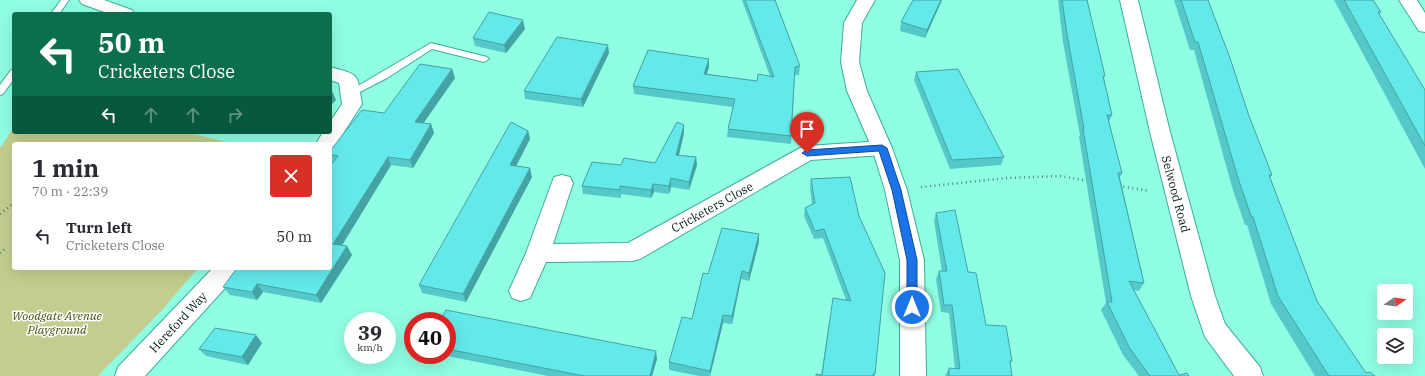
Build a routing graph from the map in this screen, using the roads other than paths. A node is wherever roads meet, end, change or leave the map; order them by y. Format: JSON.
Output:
{"nodes":[{"id":1,"x":65,"y":0,"type":"edge"},
{"id":2,"x":88,"y":0,"type":"edge"},
{"id":3,"x":866,"y":0,"type":"edge"},
{"id":4,"x":1129,"y":0,"type":"edge"},
{"id":5,"x":1408,"y":0,"type":"edge"},
{"id":6,"x":56,"y":12,"type":"edge"},
{"id":7,"x":121,"y":12,"type":"edge"},
{"id":8,"x":1425,"y":26,"type":"edge"},
{"id":9,"x":484,"y":58,"type":"dead end"},
{"id":10,"x":332,"y":74,"type":"edge"},
{"id":11,"x":12,"y":75,"type":"edge"},
{"id":12,"x":0,"y":92,"type":"edge"},
{"id":13,"x":350,"y":93,"type":"junction"},
{"id":14,"x":327,"y":142,"type":"edge"},
{"id":15,"x":882,"y":148,"type":"junction"},
{"id":16,"x":562,"y":182,"type":"dead end"},
{"id":17,"x":538,"y":253,"type":"junction"},
{"id":18,"x":226,"y":270,"type":"edge"},
{"id":19,"x":521,"y":291,"type":"dead end"},
{"id":20,"x":128,"y":376,"type":"edge"},
{"id":21,"x":913,"y":376,"type":"edge"},
{"id":22,"x":1250,"y":376,"type":"edge"}],
"edges":[{"from":1,"to":6,"type":"lane"},
{"from":2,"to":7,"type":"street"},
{"from":3,"to":15,"type":"street"},
{"from":4,"to":22,"type":"street","name":"Selwood Road"},
{"from":5,"to":8,"type":"street"},
{"from":9,"to":13,"type":"lane"},
{"from":10,"to":13,"type":"street"},
{"from":11,"to":12,"type":"lane"},
{"from":13,"to":14,"type":"street"},
{"from":15,"to":17,"type":"street","name":"Cricketers Close"},
{"from":15,"to":21,"type":"street"},
{"from":16,"to":17,"type":"street"},
{"from":17,"to":19,"type":"street"},
{"from":18,"to":20,"type":"street","name":"Hereford Way"}]}
